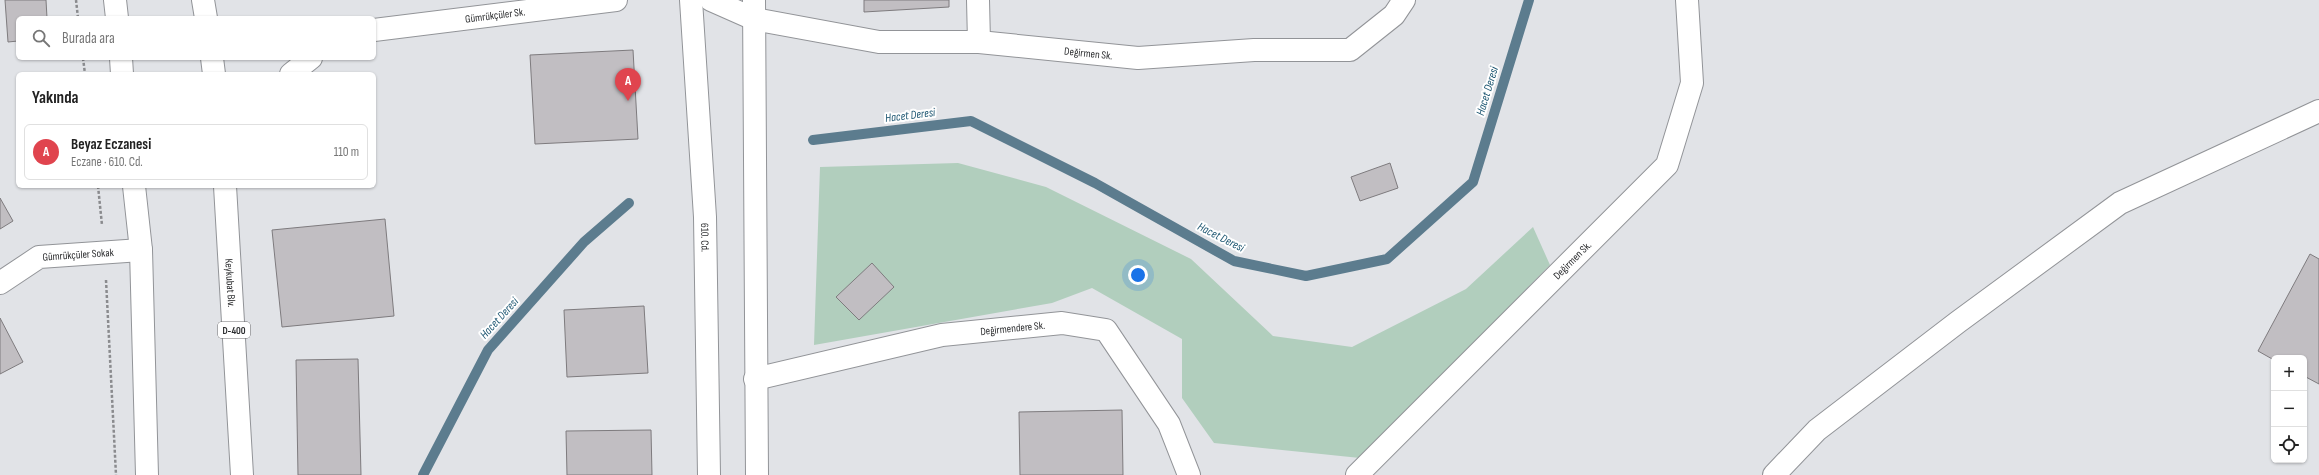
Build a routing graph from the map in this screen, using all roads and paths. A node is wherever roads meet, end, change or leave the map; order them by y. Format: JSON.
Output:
{"nodes":[{"id":1,"x":76,"y":0,"type":"edge"},
{"id":2,"x":115,"y":0,"type":"edge"},
{"id":3,"x":203,"y":0,"type":"edge"},
{"id":4,"x":616,"y":0,"type":"edge"},
{"id":5,"x":691,"y":0,"type":"edge"},
{"id":6,"x":711,"y":0,"type":"edge"},
{"id":7,"x":978,"y":0,"type":"edge"},
{"id":8,"x":1404,"y":0,"type":"edge"},
{"id":9,"x":1687,"y":0,"type":"edge"},
{"id":10,"x":754,"y":9,"type":"edge"},
{"id":11,"x":78,"y":16,"type":"edge"},
{"id":12,"x":117,"y":16,"type":"edge"},
{"id":13,"x":206,"y":16,"type":"edge"},
{"id":14,"x":376,"y":30,"type":"edge"},
{"id":15,"x":979,"y":42,"type":"junction"},
{"id":16,"x":83,"y":60,"type":"edge"},
{"id":17,"x":121,"y":60,"type":"edge"},
{"id":18,"x":212,"y":60,"type":"edge"},
{"id":19,"x":308,"y":60,"type":"edge"},
{"id":20,"x":85,"y":72,"type":"edge"},
{"id":21,"x":122,"y":72,"type":"edge"},
{"id":22,"x":214,"y":72,"type":"edge"},
{"id":23,"x":294,"y":72,"type":"edge"},
{"id":24,"x":2319,"y":111,"type":"edge"},
{"id":25,"x":98,"y":188,"type":"edge"},
{"id":26,"x":134,"y":188,"type":"edge"},
{"id":27,"x":225,"y":188,"type":"edge"},
{"id":28,"x":141,"y":250,"type":"junction"},
{"id":29,"x":104,"y":253,"type":"junction"},
{"id":30,"x":0,"y":283,"type":"edge"},
{"id":31,"x":755,"y":379,"type":"junction"},
{"id":32,"x":116,"y":475,"type":"edge"},
{"id":33,"x":147,"y":475,"type":"edge"},
{"id":34,"x":242,"y":475,"type":"edge"},
{"id":35,"x":710,"y":475,"type":"edge"},
{"id":36,"x":757,"y":475,"type":"edge"},
{"id":37,"x":1189,"y":475,"type":"edge"},
{"id":38,"x":1357,"y":475,"type":"edge"},
{"id":39,"x":1774,"y":475,"type":"edge"}],
"edges":[{"from":1,"to":11,"type":"path"},
{"from":2,"to":12,"type":"main road"},
{"from":3,"to":13,"type":"main road"},
{"from":4,"to":14,"type":"main road","name":"Gümrükçüler Sk."},
{"from":5,"to":35,"type":"main road","name":"610. Cd."},
{"from":6,"to":10,"type":"main road","name":"Değirmen Sk."},
{"from":7,"to":15,"type":"main road"},
{"from":8,"to":15,"type":"main road","name":"Değirmen Sk."},
{"from":9,"to":38,"type":"main road","name":"Değirmen Sk."},
{"from":10,"to":15,"type":"main road","name":"Değirmen Sk."},
{"from":10,"to":31,"type":"main road"},
{"from":16,"to":20,"type":"path"},
{"from":17,"to":21,"type":"main road"},
{"from":18,"to":22,"type":"main road"},
{"from":19,"to":23,"type":"main road"},
{"from":24,"to":39,"type":"main road"},
{"from":25,"to":29,"type":"path"},
{"from":26,"to":28,"type":"main road"},
{"from":27,"to":34,"type":"main road","name":"Keykubat Blv.","number":"D-400"},
{"from":28,"to":29,"type":"main road","name":"Gümrükçüler Sokak"},
{"from":28,"to":33,"type":"main road"},
{"from":29,"to":30,"type":"main road","name":"Gümrükçüler Sokak"},
{"from":29,"to":32,"type":"path"},
{"from":31,"to":36,"type":"main road"},
{"from":31,"to":37,"type":"main road","name":"Değirmendere Sk."}]}
